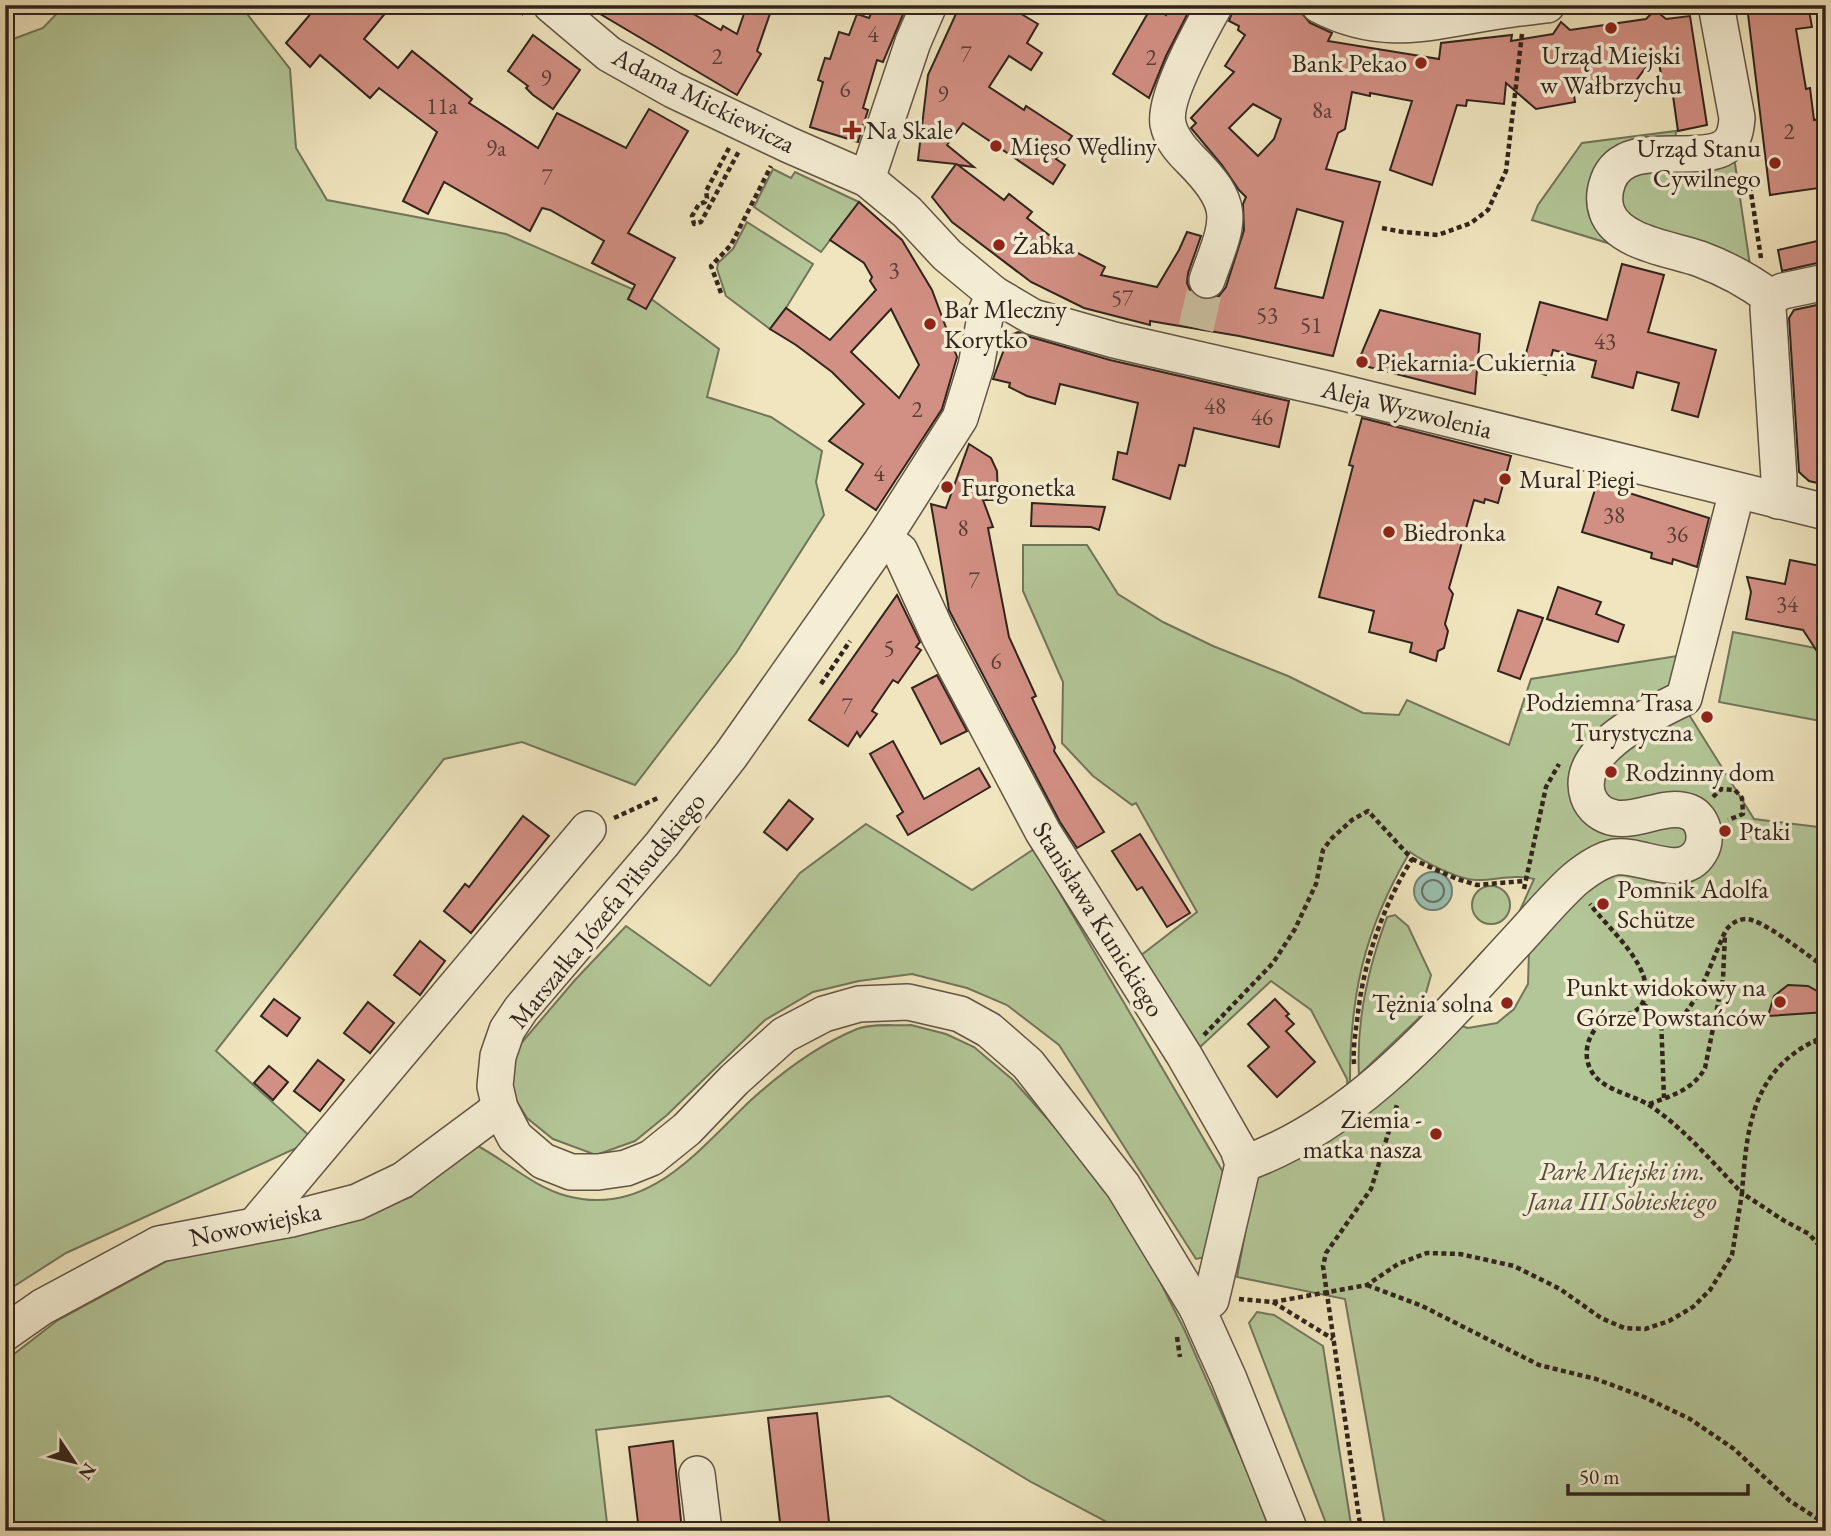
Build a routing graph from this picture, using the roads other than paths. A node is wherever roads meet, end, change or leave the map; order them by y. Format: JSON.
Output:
{"nodes":[{"id":1,"x":551,"y":5,"type":"edge"},
{"id":2,"x":929,"y":5,"type":"edge"},
{"id":3,"x":1215,"y":5,"type":"edge"},
{"id":4,"x":1319,"y":5,"type":"edge"},
{"id":5,"x":1716,"y":5,"type":"edge"},
{"id":6,"x":1517,"y":12,"type":"edge"},
{"id":7,"x":867,"y":178,"type":"junction"},
{"id":8,"x":1207,"y":280,"type":"tunnel mouth"},
{"id":9,"x":1766,"y":281,"type":"junction"},
{"id":10,"x":1826,"y":282,"type":"edge"},
{"id":11,"x":994,"y":294,"type":"junction"},
{"id":12,"x":1737,"y":491,"type":"junction"},
{"id":13,"x":1778,"y":501,"type":"junction"},
{"id":14,"x":1826,"y":512,"type":"edge"},
{"id":15,"x":883,"y":539,"type":"junction"},
{"id":16,"x":588,"y":829,"type":"road end"},
{"id":17,"x":500,"y":1108,"type":"junction"},
{"id":18,"x":1242,"y":1164,"type":"junction"},
{"id":19,"x":255,"y":1225,"type":"junction"},
{"id":20,"x":1204,"y":1304,"type":"junction"},
{"id":21,"x":5,"y":1333,"type":"edge"},
{"id":22,"x":697,"y":1474,"type":"dead end"},
{"id":23,"x":704,"y":1531,"type":"edge"},
{"id":24,"x":1290,"y":1531,"type":"edge"}],
"edges":[{"from":1,"to":7,"type":"street","name":"Adama Mickiewicza"},
{"from":2,"to":7,"type":"street"},
{"from":3,"to":8,"type":"street"},
{"from":4,"to":6,"type":"street"},
{"from":5,"to":9,"type":"street"},
{"from":7,"to":11,"type":"street","name":"Adama Mickiewicza"},
{"from":9,"to":10,"type":"street"},
{"from":9,"to":13,"type":"street"},
{"from":11,"to":12,"type":"street","name":"Aleja Wyzwolenia"},
{"from":11,"to":15,"type":"street","name":"Marszałka Józefa Piłsudskiego"},
{"from":12,"to":13,"type":"street","name":"Aleja Wyzwolenia"},
{"from":12,"to":18,"type":"street"},
{"from":13,"to":14,"type":"street","name":"Aleja Wyzwolenia"},
{"from":15,"to":17,"type":"street","name":"Marszałka Józefa Piłsudskiego"},
{"from":15,"to":18,"type":"street","name":"Stanisława Kunickiego"},
{"from":16,"to":19,"type":"street"},
{"from":17,"to":19,"type":"street","name":"Nowowiejska"},
{"from":17,"to":20,"type":"street","name":"Marszałka Józefa Piłsudskiego"},
{"from":18,"to":20,"type":"street"},
{"from":19,"to":21,"type":"street","name":"Nowowiejska"},
{"from":20,"to":24,"type":"street","name":"Marszałka Józefa Piłsudskiego"},
{"from":22,"to":23,"type":"street"}]}
